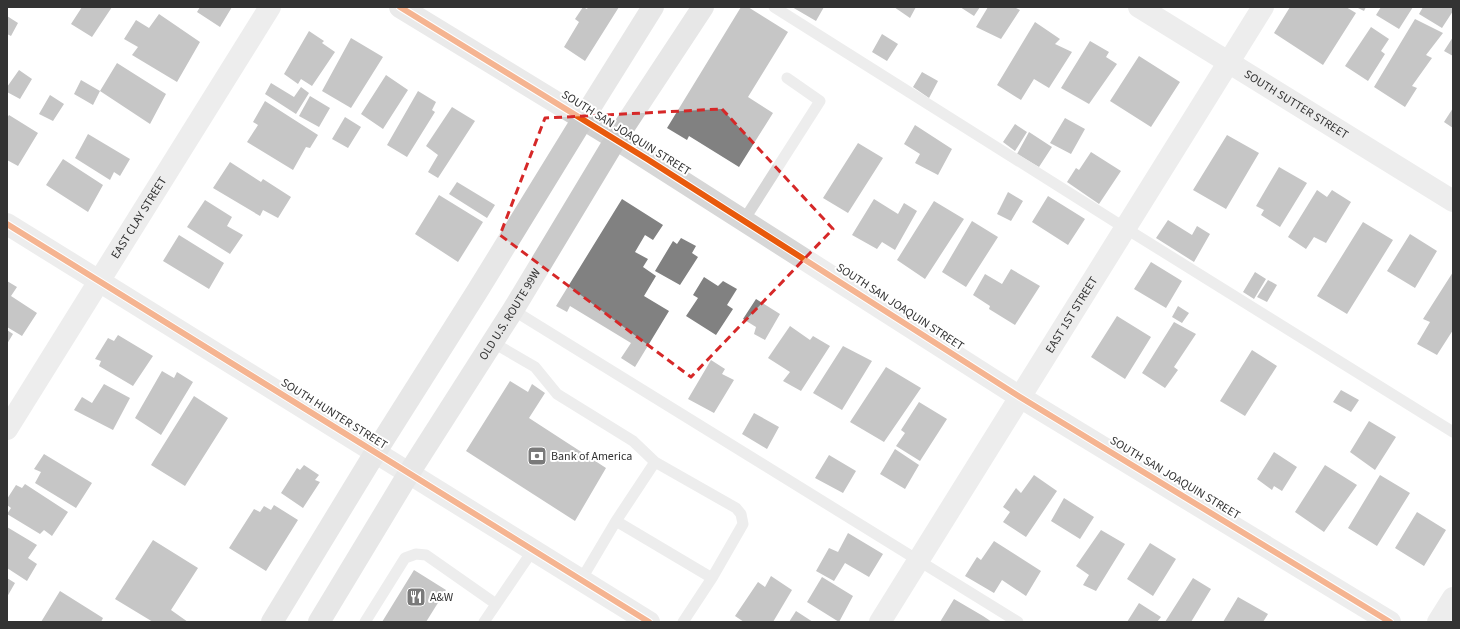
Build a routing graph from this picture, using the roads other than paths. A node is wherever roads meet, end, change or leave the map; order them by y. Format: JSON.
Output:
{"nodes":[{"id":1,"x":270,"y":7,"type":"edge"},
{"id":2,"x":400,"y":7,"type":"edge"},
{"id":3,"x":653,"y":7,"type":"edge"},
{"id":4,"x":703,"y":7,"type":"edge"},
{"id":5,"x":774,"y":7,"type":"edge"},
{"id":6,"x":1139,"y":7,"type":"edge"},
{"id":7,"x":1263,"y":7,"type":"edge"},
{"id":8,"x":1228,"y":62,"type":"junction"},
{"id":9,"x":786,"y":78,"type":"dead end"},
{"id":10,"x":583,"y":119,"type":"junction"},
{"id":11,"x":616,"y":139,"type":"junction"},
{"id":12,"x":1453,"y":201,"type":"edge"},
{"id":13,"x":744,"y":220,"type":"junction"},
{"id":14,"x":7,"y":224,"type":"edge"},
{"id":15,"x":1125,"y":228,"type":"junction"},
{"id":16,"x":99,"y":281,"type":"junction"},
{"id":17,"x":513,"y":310,"type":"junction"},
{"id":18,"x":492,"y":342,"type":"junction"},
{"id":19,"x":1020,"y":397,"type":"junction"},
{"id":20,"x":7,"y":429,"type":"edge"},
{"id":21,"x":1453,"y":432,"type":"edge"},
{"id":22,"x":375,"y":453,"type":"junction"},
{"id":23,"x":655,"y":462,"type":"junction"},
{"id":24,"x":409,"y":473,"type":"junction"},
{"id":25,"x":616,"y":521,"type":"junction"},
{"id":26,"x":532,"y":550,"type":"junction"},
{"id":27,"x":918,"y":560,"type":"junction"},
{"id":28,"x":712,"y":578,"type":"junction"},
{"id":29,"x":581,"y":580,"type":"junction"},
{"id":30,"x":1453,"y":598,"type":"edge"},
{"id":31,"x":496,"y":604,"type":"junction"},
{"id":32,"x":272,"y":622,"type":"edge"},
{"id":33,"x":319,"y":622,"type":"edge"},
{"id":34,"x":365,"y":622,"type":"edge"},
{"id":35,"x":484,"y":622,"type":"edge"},
{"id":36,"x":649,"y":622,"type":"edge"},
{"id":37,"x":684,"y":622,"type":"edge"},
{"id":38,"x":880,"y":622,"type":"edge"},
{"id":39,"x":1018,"y":622,"type":"edge"},
{"id":40,"x":1390,"y":622,"type":"edge"},
{"id":41,"x":1438,"y":622,"type":"edge"}],
"edges":[{"from":1,"to":16,"type":"street","name":"EAST CLAY STREET"},
{"from":2,"to":10,"type":"street","name":"SOUTH SAN JOAQUIN STREET"},
{"from":3,"to":10,"type":"main road"},
{"from":4,"to":11,"type":"main road","name":"OLD U.S. ROUTE 99W"},
{"from":5,"to":15,"type":"lane"},
{"from":6,"to":8,"type":"street","name":"SOUTH SUTTER STREET"},
{"from":7,"to":8,"type":"street","name":"EAST 1ST STREET"},
{"from":8,"to":12,"type":"street","name":"SOUTH SUTTER STREET"},
{"from":8,"to":15,"type":"street","name":"EAST 1ST STREET"},
{"from":9,"to":13,"type":"lane"},
{"from":10,"to":11,"type":"street","name":"SOUTH SAN JOAQUIN STREET"},
{"from":10,"to":22,"type":"main road"},
{"from":11,"to":13,"type":"street","name":"SOUTH SAN JOAQUIN STREET"},
{"from":11,"to":17,"type":"main road","name":"OLD U.S. ROUTE 99W"},
{"from":13,"to":19,"type":"street","name":"SOUTH SAN JOAQUIN STREET"},
{"from":14,"to":16,"type":"street","name":"SOUTH HUNTER STREET"},
{"from":15,"to":19,"type":"street","name":"EAST 1ST STREET"},
{"from":15,"to":21,"type":"lane"},
{"from":16,"to":20,"type":"street","name":"EAST CLAY STREET"},
{"from":16,"to":22,"type":"street","name":"SOUTH HUNTER STREET"},
{"from":17,"to":18,"type":"main road","name":"OLD U.S. ROUTE 99W"},
{"from":17,"to":27,"type":"lane"},
{"from":18,"to":23,"type":"lane"},
{"from":18,"to":24,"type":"main road","name":"OLD U.S. ROUTE 99W"},
{"from":19,"to":27,"type":"street","name":"EAST 1ST STREET"},
{"from":19,"to":40,"type":"street","name":"SOUTH SAN JOAQUIN STREET"},
{"from":22,"to":24,"type":"street","name":"SOUTH HUNTER STREET"},
{"from":22,"to":32,"type":"main road"},
{"from":23,"to":25,"type":"lane"},
{"from":23,"to":28,"type":"lane"},
{"from":24,"to":26,"type":"street","name":"SOUTH HUNTER STREET"},
{"from":24,"to":33,"type":"main road","name":"OLD U.S. ROUTE 99W"},
{"from":25,"to":28,"type":"lane"},
{"from":25,"to":29,"type":"lane"},
{"from":26,"to":29,"type":"street","name":"SOUTH HUNTER STREET"},
{"from":26,"to":31,"type":"lane"},
{"from":27,"to":38,"type":"street","name":"EAST 1ST STREET"},
{"from":27,"to":39,"type":"lane"},
{"from":28,"to":37,"type":"lane"},
{"from":29,"to":36,"type":"street","name":"SOUTH HUNTER STREET"},
{"from":30,"to":41,"type":"street"},
{"from":31,"to":34,"type":"lane"},
{"from":31,"to":35,"type":"lane"}]}
